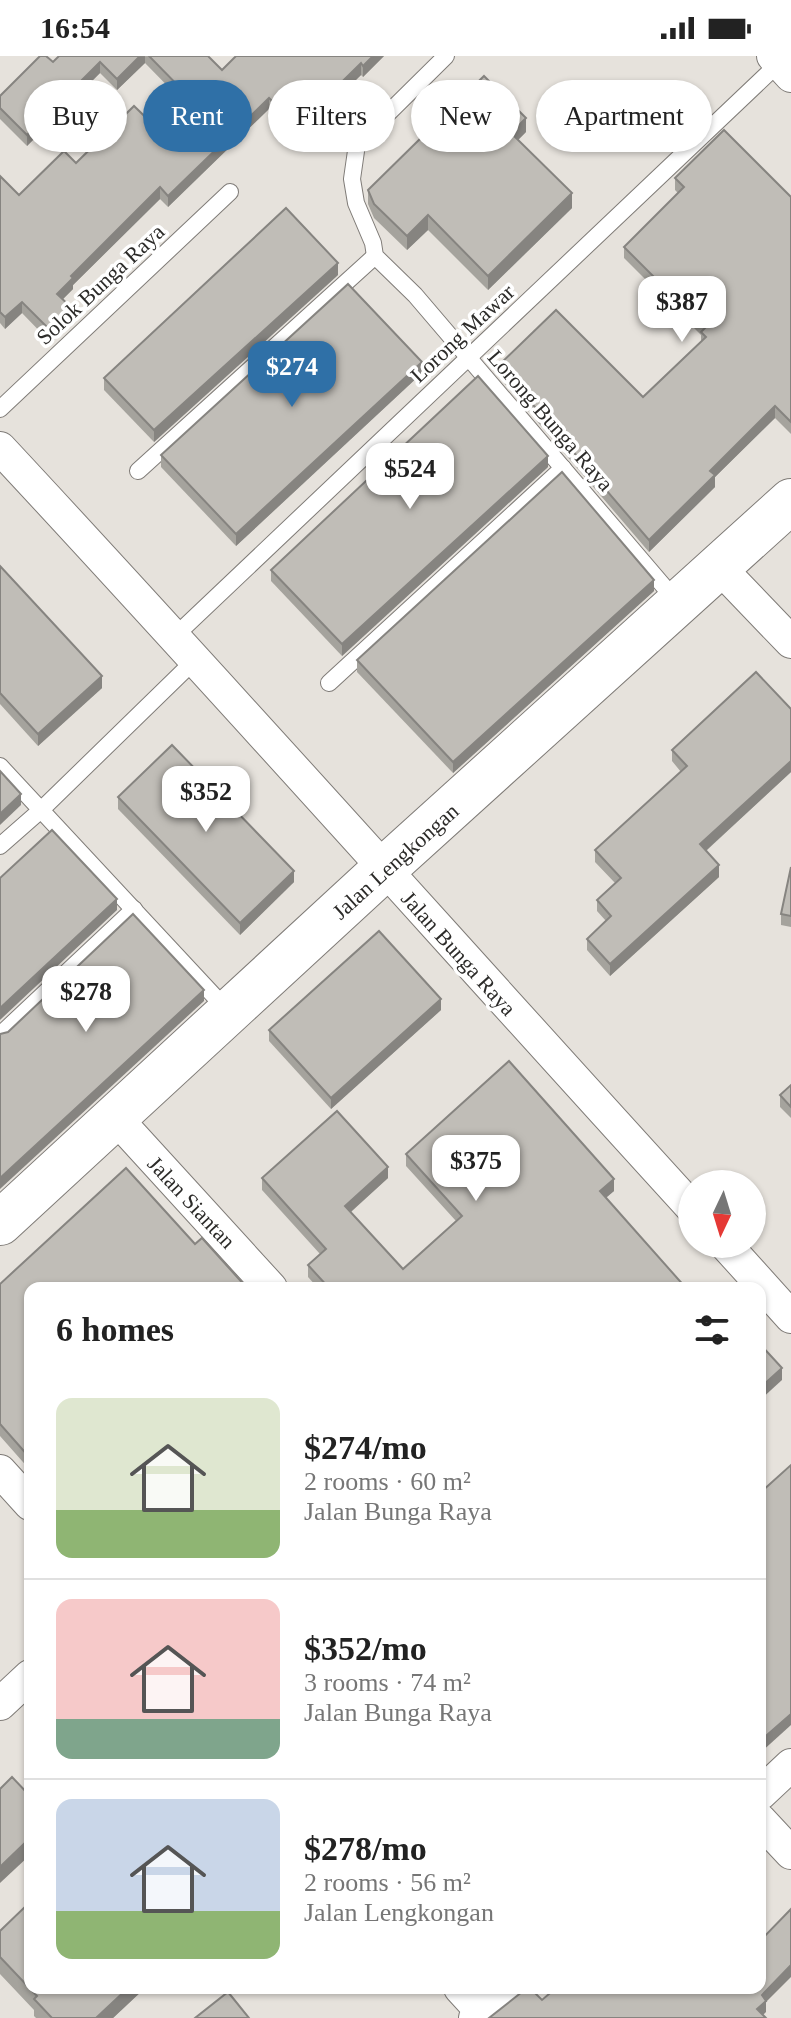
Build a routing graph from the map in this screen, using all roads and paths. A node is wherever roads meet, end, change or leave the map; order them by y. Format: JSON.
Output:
{"nodes":[{"id":1,"x":446,"y":56,"type":"edge"},
{"id":2,"x":781,"y":65,"type":"edge"},
{"id":3,"x":230,"y":192,"type":"dead end"},
{"id":4,"x":375,"y":256,"type":"junction"},
{"id":5,"x":468,"y":358,"type":"junction"},
{"id":6,"x":0,"y":409,"type":"edge"},
{"id":7,"x":3,"y":458,"type":"edge"},
{"id":8,"x":563,"y":468,"type":"junction"},
{"id":9,"x":138,"y":471,"type":"dead end"},
{"id":10,"x":791,"y":501,"type":"edge"},
{"id":11,"x":719,"y":567,"type":"junction"},
{"id":12,"x":679,"y":604,"type":"junction"},
{"id":13,"x":791,"y":642,"type":"edge"},
{"id":14,"x":186,"y":647,"type":"junction"},
{"id":15,"x":329,"y":683,"type":"dead end"},
{"id":16,"x":0,"y":766,"type":"edge"},
{"id":17,"x":41,"y":810,"type":"junction"},
{"id":18,"x":0,"y":846,"type":"edge"},
{"id":19,"x":383,"y":870,"type":"junction"},
{"id":20,"x":134,"y":909,"type":"junction"},
{"id":21,"x":230,"y":1013,"type":"junction"},
{"id":22,"x":0,"y":1035,"type":"edge"},
{"id":23,"x":114,"y":1116,"type":"junction"},
{"id":24,"x":678,"y":1193,"type":"edge"},
{"id":25,"x":0,"y":1223,"type":"edge"},
{"id":26,"x":738,"y":1258,"type":"edge"},
{"id":27,"x":266,"y":1282,"type":"edge"},
{"id":28,"x":759,"y":1282,"type":"edge"},
{"id":29,"x":766,"y":1289,"type":"edge"},
{"id":30,"x":791,"y":1317,"type":"edge"},
{"id":31,"x":0,"y":1471,"type":"edge"},
{"id":32,"x":24,"y":1497,"type":"edge"},
{"id":33,"x":24,"y":1682,"type":"edge"},
{"id":34,"x":0,"y":1704,"type":"edge"},
{"id":35,"x":791,"y":1765,"type":"edge"},
{"id":36,"x":766,"y":1788,"type":"edge"},
{"id":37,"x":766,"y":1826,"type":"edge"},
{"id":38,"x":791,"y":1853,"type":"edge"},
{"id":39,"x":464,"y":1994,"type":"edge"},
{"id":40,"x":505,"y":1994,"type":"edge"},
{"id":41,"x":478,"y":2015,"type":"edge"}],
"edges":[{"from":1,"to":4,"type":"lane","name":"Lorong Bunga Raya"},
{"from":2,"to":5,"type":"lane","name":"Lorong Mawar"},
{"from":3,"to":6,"type":"lane","name":"Solok Bunga Raya"},
{"from":4,"to":5,"type":"lane","name":"Lorong Bunga Raya"},
{"from":4,"to":9,"type":"lane"},
{"from":5,"to":8,"type":"lane","name":"Lorong Bunga Raya"},
{"from":5,"to":14,"type":"lane","name":"Lorong Mawar"},
{"from":7,"to":14,"type":"street","name":"Jalan Bunga Raya"},
{"from":8,"to":12,"type":"lane","name":"Lorong Bunga Raya"},
{"from":8,"to":15,"type":"lane"},
{"from":10,"to":11,"type":"street","name":"Jalan Lengkongan"},
{"from":11,"to":12,"type":"street","name":"Jalan Lengkongan"},
{"from":11,"to":13,"type":"street"},
{"from":12,"to":19,"type":"street","name":"Jalan Lengkongan"},
{"from":14,"to":17,"type":"lane","name":"Lorong Mawar"},
{"from":14,"to":19,"type":"street","name":"Jalan Bunga Raya"},
{"from":16,"to":17,"type":"lane"},
{"from":17,"to":18,"type":"lane","name":"Lorong Mawar"},
{"from":17,"to":20,"type":"lane"},
{"from":19,"to":21,"type":"street","name":"Jalan Lengkongan"},
{"from":19,"to":24,"type":"street","name":"Jalan Bunga Raya"},
{"from":20,"to":21,"type":"lane"},
{"from":20,"to":22,"type":"lane"},
{"from":21,"to":23,"type":"street","name":"Jalan Lengkongan"},
{"from":23,"to":25,"type":"street","name":"Jalan Lengkongan"},
{"from":23,"to":27,"type":"street","name":"Jalan Siantan"},
{"from":26,"to":28,"type":"street"},
{"from":29,"to":30,"type":"street"},
{"from":31,"to":32,"type":"street"},
{"from":33,"to":34,"type":"street"},
{"from":35,"to":36,"type":"street"},
{"from":37,"to":38,"type":"street"},
{"from":39,"to":41,"type":"street"},
{"from":40,"to":41,"type":"street"}]}
